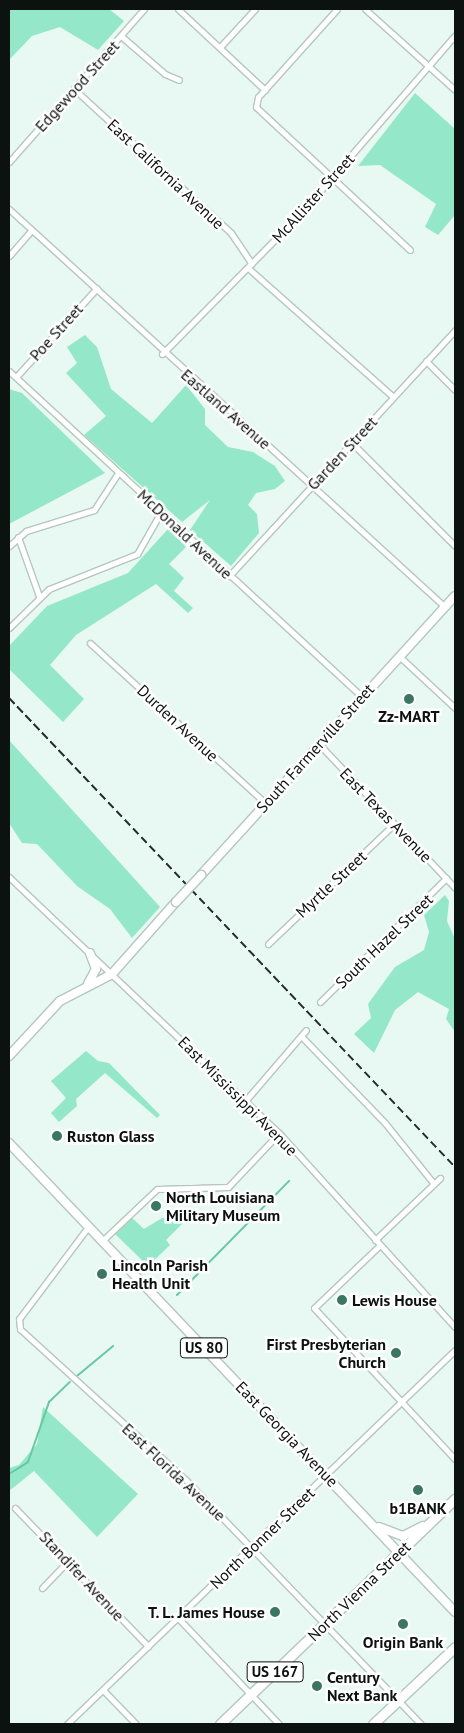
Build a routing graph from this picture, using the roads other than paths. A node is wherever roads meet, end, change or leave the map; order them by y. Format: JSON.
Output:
{"nodes":[{"id":1,"x":144,"y":9,"type":"edge"},
{"id":2,"x":178,"y":9,"type":"edge"},
{"id":3,"x":255,"y":9,"type":"edge"},
{"id":4,"x":337,"y":9,"type":"edge"},
{"id":5,"x":365,"y":9,"type":"edge"},
{"id":6,"x":455,"y":35,"type":"edge"},
{"id":7,"x":121,"y":36,"type":"junction"},
{"id":8,"x":220,"y":47,"type":"junction"},
{"id":9,"x":430,"y":67,"type":"junction"},
{"id":10,"x":179,"y":80,"type":"dead end"},
{"id":11,"x":74,"y":89,"type":"junction"},
{"id":12,"x":266,"y":90,"type":"junction"},
{"id":13,"x":455,"y":90,"type":"edge"},
{"id":14,"x":9,"y":162,"type":"edge"},
{"id":15,"x":331,"y":179,"type":"junction"},
{"id":16,"x":9,"y":209,"type":"edge"},
{"id":17,"x":31,"y":231,"type":"junction"},
{"id":18,"x":410,"y":250,"type":"dead end"},
{"id":19,"x":9,"y":256,"type":"edge"},
{"id":20,"x":250,"y":266,"type":"junction"},
{"id":21,"x":97,"y":288,"type":"junction"},
{"id":22,"x":455,"y":330,"type":"edge"},
{"id":23,"x":162,"y":354,"type":"junction"},
{"id":24,"x":426,"y":361,"type":"junction"},
{"id":25,"x":9,"y":371,"type":"edge"},
{"id":26,"x":16,"y":377,"type":"junction"},
{"id":27,"x":455,"y":390,"type":"edge"},
{"id":28,"x":392,"y":396,"type":"junction"},
{"id":29,"x":353,"y":444,"type":"junction"},
{"id":30,"x":118,"y":472,"type":"junction"},
{"id":31,"x":313,"y":484,"type":"junction"},
{"id":32,"x":161,"y":512,"type":"junction"},
{"id":33,"x":18,"y":537,"type":"junction"},
{"id":34,"x":9,"y":546,"type":"edge"},
{"id":35,"x":455,"y":546,"type":"edge"},
{"id":36,"x":230,"y":576,"type":"junction"},
{"id":37,"x":39,"y":596,"type":"junction"},
{"id":38,"x":455,"y":596,"type":"edge"},
{"id":39,"x":445,"y":607,"type":"junction"},
{"id":40,"x":9,"y":628,"type":"edge"},
{"id":41,"x":90,"y":643,"type":"dead end"},
{"id":42,"x":399,"y":656,"type":"junction"},
{"id":43,"x":362,"y":697,"type":"junction"},
{"id":44,"x":455,"y":708,"type":"edge"},
{"id":45,"x":318,"y":743,"type":"junction"},
{"id":46,"x":264,"y":803,"type":"junction"},
{"id":47,"x":394,"y":824,"type":"junction"},
{"id":48,"x":9,"y":877,"type":"edge"},
{"id":49,"x":446,"y":878,"type":"junction"},
{"id":50,"x":455,"y":888,"type":"edge"},
{"id":51,"x":268,"y":944,"type":"dead end"},
{"id":52,"x":90,"y":954,"type":"junction"},
{"id":53,"x":112,"y":974,"type":"junction"},
{"id":54,"x":86,"y":986,"type":"junction"},
{"id":55,"x":320,"y":1002,"type":"dead end"},
{"id":56,"x":306,"y":1030,"type":"dead end"},
{"id":57,"x":301,"y":1036,"type":"junction"},
{"id":58,"x":9,"y":1056,"type":"edge"},
{"id":59,"x":246,"y":1100,"type":"junction"},
{"id":60,"x":279,"y":1133,"type":"junction"},
{"id":61,"x":9,"y":1143,"type":"edge"},
{"id":62,"x":440,"y":1178,"type":"dead end"},
{"id":63,"x":434,"y":1184,"type":"junction"},
{"id":64,"x":88,"y":1226,"type":"junction"},
{"id":65,"x":375,"y":1240,"type":"junction"},
{"id":66,"x":102,"y":1241,"type":"junction"},
{"id":67,"x":380,"y":1246,"type":"junction"},
{"id":68,"x":455,"y":1327,"type":"edge"},
{"id":69,"x":455,"y":1351,"type":"edge"},
{"id":70,"x":402,"y":1402,"type":"junction"},
{"id":71,"x":455,"y":1459,"type":"edge"},
{"id":72,"x":327,"y":1476,"type":"junction"},
{"id":73,"x":455,"y":1500,"type":"edge"},
{"id":74,"x":15,"y":1508,"type":"dead end"},
{"id":75,"x":439,"y":1515,"type":"junction"},
{"id":76,"x":372,"y":1523,"type":"junction"},
{"id":77,"x":252,"y":1548,"type":"junction"},
{"id":78,"x":400,"y":1552,"type":"junction"},
{"id":79,"x":69,"y":1560,"type":"junction"},
{"id":80,"x":42,"y":1588,"type":"dead end"},
{"id":81,"x":455,"y":1612,"type":"edge"},
{"id":82,"x":178,"y":1618,"type":"junction"},
{"id":83,"x":326,"y":1624,"type":"junction"},
{"id":84,"x":148,"y":1646,"type":"junction"},
{"id":85,"x":455,"y":1647,"type":"edge"},
{"id":86,"x":103,"y":1690,"type":"junction"},
{"id":87,"x":251,"y":1694,"type":"junction"},
{"id":88,"x":398,"y":1700,"type":"junction"},
{"id":89,"x":67,"y":1724,"type":"edge"},
{"id":90,"x":136,"y":1724,"type":"edge"},
{"id":91,"x":220,"y":1724,"type":"edge"},
{"id":92,"x":279,"y":1724,"type":"edge"},
{"id":93,"x":373,"y":1724,"type":"edge"},
{"id":94,"x":421,"y":1724,"type":"edge"}],
"edges":[{"from":1,"to":7,"type":"street","name":"Edgewood Street"},
{"from":2,"to":8,"type":"street"},
{"from":3,"to":8,"type":"street"},
{"from":4,"to":12,"type":"street"},
{"from":5,"to":9,"type":"street"},
{"from":6,"to":9,"type":"street","name":"McAllister Street"},
{"from":7,"to":10,"type":"street"},
{"from":7,"to":11,"type":"street","name":"Edgewood Street"},
{"from":8,"to":12,"type":"street"},
{"from":9,"to":13,"type":"street"},
{"from":9,"to":15,"type":"street","name":"McAllister Street"},
{"from":11,"to":14,"type":"street","name":"Edgewood Street"},
{"from":11,"to":20,"type":"street","name":"East California Avenue"},
{"from":12,"to":15,"type":"street"},
{"from":15,"to":18,"type":"street"},
{"from":15,"to":20,"type":"street","name":"McAllister Street"},
{"from":16,"to":17,"type":"street","name":"Eastland Avenue"},
{"from":17,"to":19,"type":"street"},
{"from":17,"to":21,"type":"street","name":"Eastland Avenue"},
{"from":20,"to":23,"type":"street","name":"McAllister Street"},
{"from":20,"to":28,"type":"street","name":"East California Avenue"},
{"from":21,"to":23,"type":"street","name":"Eastland Avenue"},
{"from":21,"to":26,"type":"street","name":"Poe Street"},
{"from":22,"to":24,"type":"street","name":"Garden Street"},
{"from":23,"to":31,"type":"street","name":"Eastland Avenue"},
{"from":24,"to":27,"type":"street"},
{"from":24,"to":28,"type":"street","name":"Garden Street"},
{"from":25,"to":26,"type":"street","name":"McDonald Avenue"},
{"from":26,"to":30,"type":"street","name":"McDonald Avenue"},
{"from":28,"to":29,"type":"street","name":"Garden Street"},
{"from":29,"to":31,"type":"street","name":"Garden Street"},
{"from":29,"to":35,"type":"street"},
{"from":30,"to":32,"type":"street","name":"McDonald Avenue"},
{"from":30,"to":33,"type":"street"},
{"from":31,"to":36,"type":"street","name":"Garden Street"},
{"from":31,"to":39,"type":"street","name":"Eastland Avenue"},
{"from":32,"to":36,"type":"street","name":"McDonald Avenue"},
{"from":32,"to":37,"type":"street"},
{"from":33,"to":34,"type":"street"},
{"from":33,"to":37,"type":"street"},
{"from":36,"to":43,"type":"street","name":"McDonald Avenue"},
{"from":37,"to":40,"type":"street"},
{"from":38,"to":39,"type":"main road","name":"South Farmerville Street"},
{"from":39,"to":42,"type":"main road","name":"South Farmerville Street"},
{"from":41,"to":46,"type":"street","name":"Durden Avenue"},
{"from":42,"to":43,"type":"main road","name":"South Farmerville Street"},
{"from":42,"to":44,"type":"street"},
{"from":43,"to":45,"type":"main road","name":"South Farmerville Street"},
{"from":45,"to":46,"type":"main road","name":"South Farmerville Street"},
{"from":45,"to":47,"type":"street","name":"East Texas Avenue"},
{"from":46,"to":53,"type":"main road","name":"South Farmerville Street","bridge":true},
{"from":47,"to":49,"type":"street","name":"East Texas Avenue"},
{"from":47,"to":51,"type":"street","name":"Myrtle Street"},
{"from":48,"to":52,"type":"street","name":"East Mississippi Avenue"},
{"from":49,"to":50,"type":"street","name":"East Texas Avenue"},
{"from":49,"to":55,"type":"street","name":"South Hazel Street"},
{"from":52,"to":53,"type":"street","name":"East Mississippi Avenue"},
{"from":52,"to":54,"type":"main road"},
{"from":53,"to":54,"type":"main road"},
{"from":53,"to":59,"type":"street","name":"East Mississippi Avenue"},
{"from":54,"to":58,"type":"main road"},
{"from":56,"to":57,"type":"street"},
{"from":57,"to":59,"type":"street"},
{"from":57,"to":63,"type":"street"},
{"from":59,"to":60,"type":"street","name":"East Mississippi Avenue"},
{"from":60,"to":65,"type":"street","name":"East Mississippi Avenue"},
{"from":60,"to":66,"type":"street"},
{"from":61,"to":64,"type":"main road","name":"East Georgia Avenue","number":"US 80"},
{"from":62,"to":63,"type":"street"},
{"from":63,"to":65,"type":"street"},
{"from":64,"to":66,"type":"main road","name":"East Georgia Avenue","number":"US 80"},
{"from":64,"to":77,"type":"street","name":"East Florida Avenue"},
{"from":65,"to":67,"type":"street","name":"East Mississippi Avenue"},
{"from":66,"to":72,"type":"main road","name":"East Georgia Avenue","number":"US 80"},
{"from":67,"to":68,"type":"street","name":"East Mississippi Avenue"},
{"from":67,"to":70,"type":"street"},
{"from":69,"to":70,"type":"street","name":"North Bonner Street"},
{"from":70,"to":71,"type":"street"},
{"from":70,"to":72,"type":"street","name":"North Bonner Street"},
{"from":72,"to":76,"type":"main road","name":"East Georgia Avenue","number":"US 80"},
{"from":72,"to":77,"type":"street","name":"North Bonner Street"},
{"from":73,"to":75,"type":"highway","name":"North Vienna Street"},
{"from":74,"to":79,"type":"street","name":"Standifer Avenue"},
{"from":75,"to":76,"type":"main road"},
{"from":75,"to":78,"type":"highway","name":"North Vienna Street"},
{"from":76,"to":78,"type":"main road","name":"East Georgia Avenue","number":"US 80"},
{"from":77,"to":82,"type":"street","name":"North Bonner Street"},
{"from":77,"to":83,"type":"street","name":"East Florida Avenue"},
{"from":78,"to":81,"type":"main road","number":"US 80"},
{"from":78,"to":83,"type":"highway","name":"North Vienna Street","number":"US 167"},
{"from":79,"to":80,"type":"street"},
{"from":79,"to":84,"type":"street","name":"Standifer Avenue"},
{"from":82,"to":84,"type":"street","name":"North Bonner Street"},
{"from":82,"to":87,"type":"street"},
{"from":83,"to":87,"type":"highway","name":"North Vienna Street","number":"US 167"},
{"from":83,"to":88,"type":"street","name":"East Florida Avenue"},
{"from":84,"to":86,"type":"street","name":"North Bonner Street"},
{"from":85,"to":88,"type":"highway"},
{"from":86,"to":89,"type":"street","name":"North Bonner Street"},
{"from":86,"to":90,"type":"street"},
{"from":87,"to":91,"type":"highway","name":"North Vienna Street","number":"US 167"},
{"from":87,"to":92,"type":"street"},
{"from":88,"to":93,"type":"highway"},
{"from":88,"to":94,"type":"street","name":"East Florida Avenue"}]}
